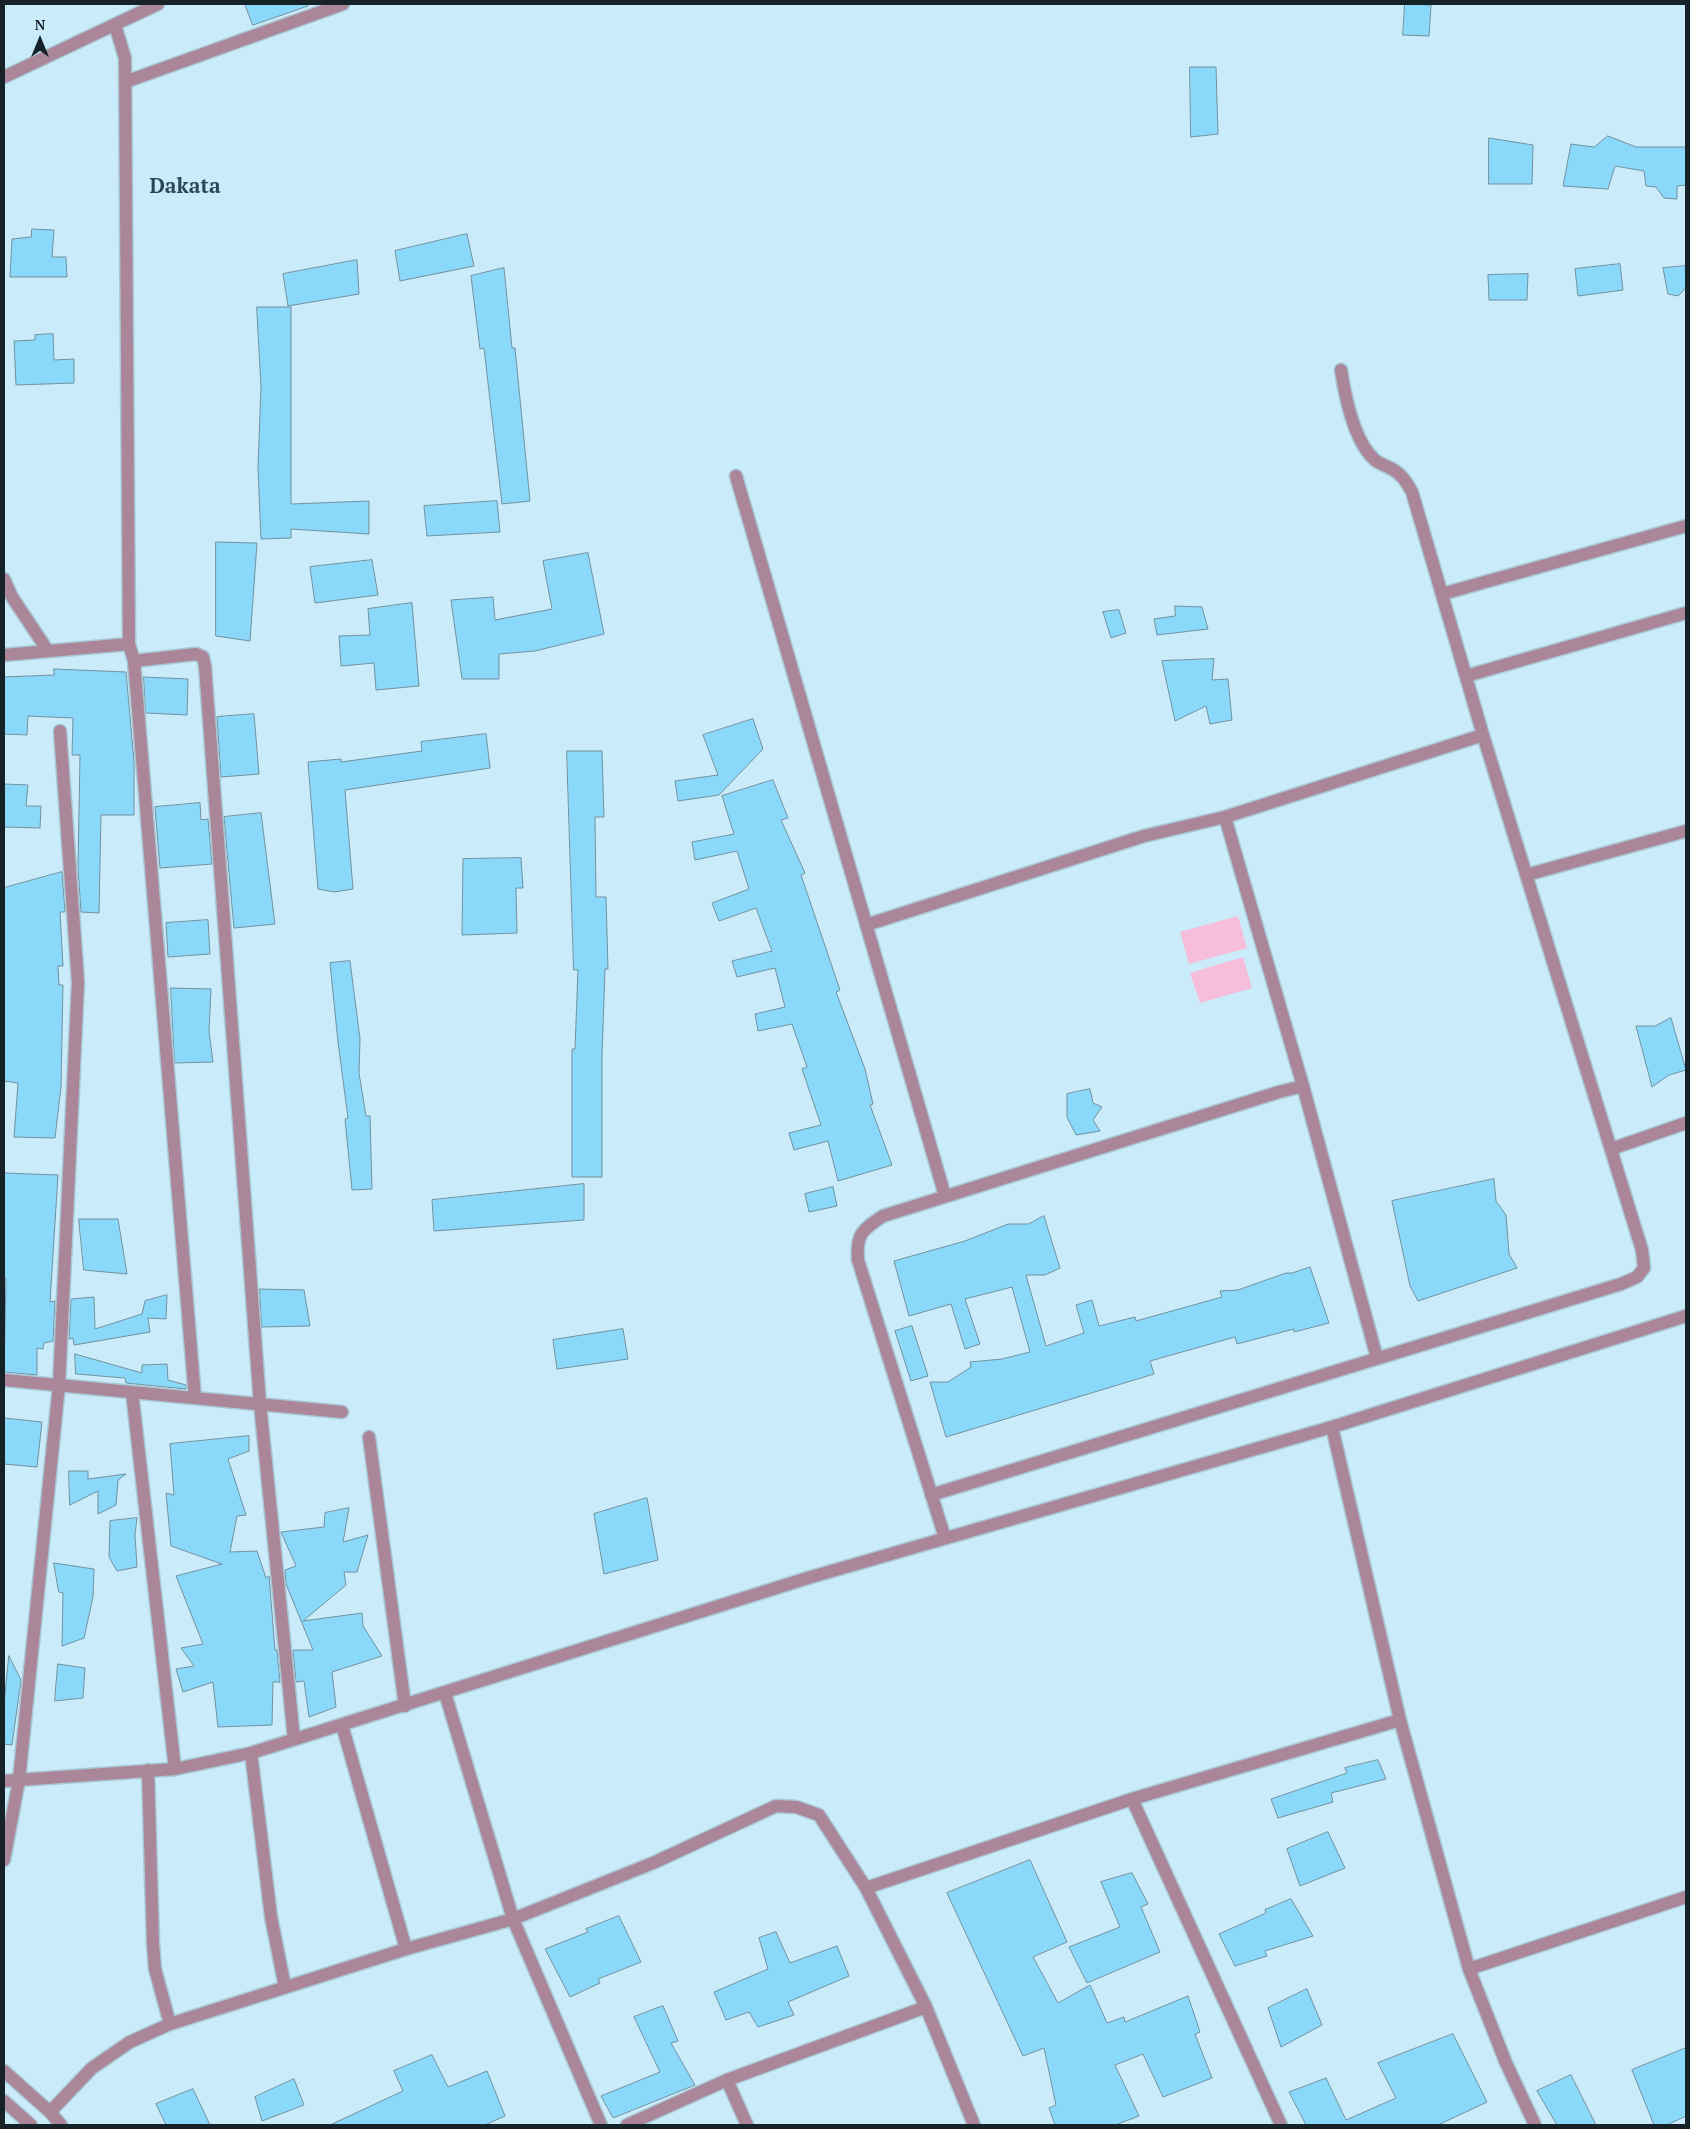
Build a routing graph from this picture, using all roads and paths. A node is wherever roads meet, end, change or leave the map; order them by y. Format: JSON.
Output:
{"nodes":[{"id":1,"x":158,"y":4,"type":"edge"},
{"id":2,"x":343,"y":4,"type":"edge"},
{"id":3,"x":114,"y":25,"type":"junction"},
{"id":4,"x":4,"y":77,"type":"edge"},
{"id":5,"x":125,"y":82,"type":"junction"},
{"id":6,"x":1341,"y":370,"type":"dead end"},
{"id":7,"x":736,"y":476,"type":"dead end"},
{"id":8,"x":1686,"y":526,"type":"edge"},
{"id":9,"x":4,"y":579,"type":"edge"},
{"id":10,"x":1442,"y":594,"type":"junction"},
{"id":11,"x":1686,"y":613,"type":"edge"},
{"id":12,"x":129,"y":644,"type":"junction"},
{"id":13,"x":48,"y":651,"type":"junction"},
{"id":14,"x":4,"y":655,"type":"edge"},
{"id":15,"x":134,"y":660,"type":"junction"},
{"id":16,"x":1466,"y":676,"type":"junction"},
{"id":17,"x":60,"y":731,"type":"dead end"},
{"id":18,"x":1483,"y":735,"type":"junction"},
{"id":19,"x":1226,"y":817,"type":"junction"},
{"id":20,"x":1686,"y":831,"type":"edge"},
{"id":21,"x":1526,"y":875,"type":"junction"},
{"id":22,"x":866,"y":925,"type":"junction"},
{"id":23,"x":1303,"y":1086,"type":"junction"},
{"id":24,"x":1686,"y":1123,"type":"edge"},
{"id":25,"x":1611,"y":1149,"type":"junction"},
{"id":26,"x":945,"y":1196,"type":"junction"},
{"id":27,"x":1686,"y":1316,"type":"edge"},
{"id":28,"x":1377,"y":1358,"type":"junction"},
{"id":29,"x":4,"y":1380,"type":"edge"},
{"id":30,"x":59,"y":1385,"type":"junction"},
{"id":31,"x":132,"y":1392,"type":"junction"},
{"id":32,"x":195,"y":1398,"type":"junction"},
{"id":33,"x":260,"y":1404,"type":"junction"},
{"id":34,"x":342,"y":1412,"type":"dead end"},
{"id":35,"x":1332,"y":1427,"type":"junction"},
{"id":36,"x":369,"y":1437,"type":"dead end"},
{"id":37,"x":931,"y":1495,"type":"junction"},
{"id":38,"x":945,"y":1538,"type":"junction"},
{"id":39,"x":445,"y":1693,"type":"junction"},
{"id":40,"x":405,"y":1706,"type":"junction"},
{"id":41,"x":1400,"y":1720,"type":"junction"},
{"id":42,"x":342,"y":1725,"type":"junction"},
{"id":43,"x":294,"y":1740,"type":"junction"},
{"id":44,"x":250,"y":1752,"type":"junction"},
{"id":45,"x":175,"y":1769,"type":"junction"},
{"id":46,"x":148,"y":1770,"type":"junction"},
{"id":47,"x":19,"y":1780,"type":"junction"},
{"id":48,"x":4,"y":1781,"type":"edge"},
{"id":49,"x":1132,"y":1800,"type":"junction"},
{"id":50,"x":4,"y":1860,"type":"edge"},
{"id":51,"x":866,"y":1888,"type":"junction"},
{"id":52,"x":1686,"y":1897,"type":"edge"},
{"id":53,"x":513,"y":1919,"type":"junction"},
{"id":54,"x":406,"y":1949,"type":"junction"},
{"id":55,"x":1469,"y":1970,"type":"junction"},
{"id":56,"x":285,"y":1987,"type":"junction"},
{"id":57,"x":926,"y":2007,"type":"junction"},
{"id":58,"x":170,"y":2024,"type":"junction"},
{"id":59,"x":4,"y":2071,"type":"edge"},
{"id":60,"x":727,"y":2080,"type":"junction"},
{"id":61,"x":4,"y":2101,"type":"edge"},
{"id":62,"x":50,"y":2112,"type":"junction"},
{"id":63,"x":31,"y":2125,"type":"edge"},
{"id":64,"x":61,"y":2125,"type":"edge"},
{"id":65,"x":600,"y":2125,"type":"edge"},
{"id":66,"x":627,"y":2125,"type":"edge"},
{"id":67,"x":747,"y":2125,"type":"edge"},
{"id":68,"x":974,"y":2125,"type":"edge"},
{"id":69,"x":1282,"y":2125,"type":"edge"},
{"id":70,"x":1535,"y":2125,"type":"edge"}],
"edges":[{"from":1,"to":3,"type":"street"},
{"from":2,"to":5,"type":"street"},
{"from":3,"to":4,"type":"street"},
{"from":3,"to":5,"type":"street"},
{"from":5,"to":12,"type":"street"},
{"from":6,"to":10,"type":"street"},
{"from":7,"to":22,"type":"street"},
{"from":8,"to":10,"type":"street"},
{"from":9,"to":13,"type":"street"},
{"from":10,"to":16,"type":"street"},
{"from":11,"to":16,"type":"street"},
{"from":12,"to":13,"type":"street"},
{"from":12,"to":15,"type":"street"},
{"from":13,"to":14,"type":"street"},
{"from":15,"to":32,"type":"street"},
{"from":15,"to":33,"type":"street"},
{"from":16,"to":18,"type":"street"},
{"from":17,"to":30,"type":"street"},
{"from":18,"to":19,"type":"street"},
{"from":18,"to":21,"type":"street"},
{"from":19,"to":22,"type":"street"},
{"from":19,"to":23,"type":"street"},
{"from":20,"to":21,"type":"street"},
{"from":21,"to":25,"type":"street"},
{"from":22,"to":26,"type":"street"},
{"from":23,"to":26,"type":"street"},
{"from":23,"to":28,"type":"street"},
{"from":24,"to":25,"type":"street"},
{"from":25,"to":28,"type":"street"},
{"from":26,"to":37,"type":"street"},
{"from":27,"to":35,"type":"street"},
{"from":28,"to":37,"type":"street"},
{"from":29,"to":30,"type":"street"},
{"from":30,"to":31,"type":"street"},
{"from":30,"to":47,"type":"street"},
{"from":31,"to":32,"type":"street"},
{"from":31,"to":45,"type":"street"},
{"from":32,"to":33,"type":"street"},
{"from":33,"to":34,"type":"street"},
{"from":33,"to":43,"type":"street"},
{"from":35,"to":38,"type":"street"},
{"from":35,"to":41,"type":"street"},
{"from":36,"to":40,"type":"street"},
{"from":37,"to":38,"type":"street"},
{"from":38,"to":39,"type":"street"},
{"from":39,"to":40,"type":"street"},
{"from":39,"to":53,"type":"street"},
{"from":40,"to":42,"type":"street"},
{"from":41,"to":49,"type":"street"},
{"from":41,"to":55,"type":"street"},
{"from":42,"to":43,"type":"street"},
{"from":42,"to":54,"type":"street"},
{"from":43,"to":44,"type":"street"},
{"from":44,"to":45,"type":"street"},
{"from":44,"to":56,"type":"street"},
{"from":45,"to":46,"type":"street"},
{"from":46,"to":47,"type":"street"},
{"from":46,"to":58,"type":"street"},
{"from":47,"to":48,"type":"street"},
{"from":47,"to":50,"type":"street"},
{"from":49,"to":51,"type":"street"},
{"from":49,"to":69,"type":"street"},
{"from":51,"to":53,"type":"street"},
{"from":51,"to":57,"type":"street"},
{"from":52,"to":55,"type":"street"},
{"from":53,"to":54,"type":"street"},
{"from":53,"to":65,"type":"street"},
{"from":54,"to":56,"type":"street"},
{"from":55,"to":70,"type":"street"},
{"from":56,"to":58,"type":"street"},
{"from":57,"to":60,"type":"street"},
{"from":57,"to":68,"type":"street"},
{"from":58,"to":62,"type":"street"},
{"from":59,"to":62,"type":"street"},
{"from":60,"to":66,"type":"street"},
{"from":60,"to":67,"type":"street"},
{"from":61,"to":63,"type":"street"},
{"from":62,"to":64,"type":"street"}]}
